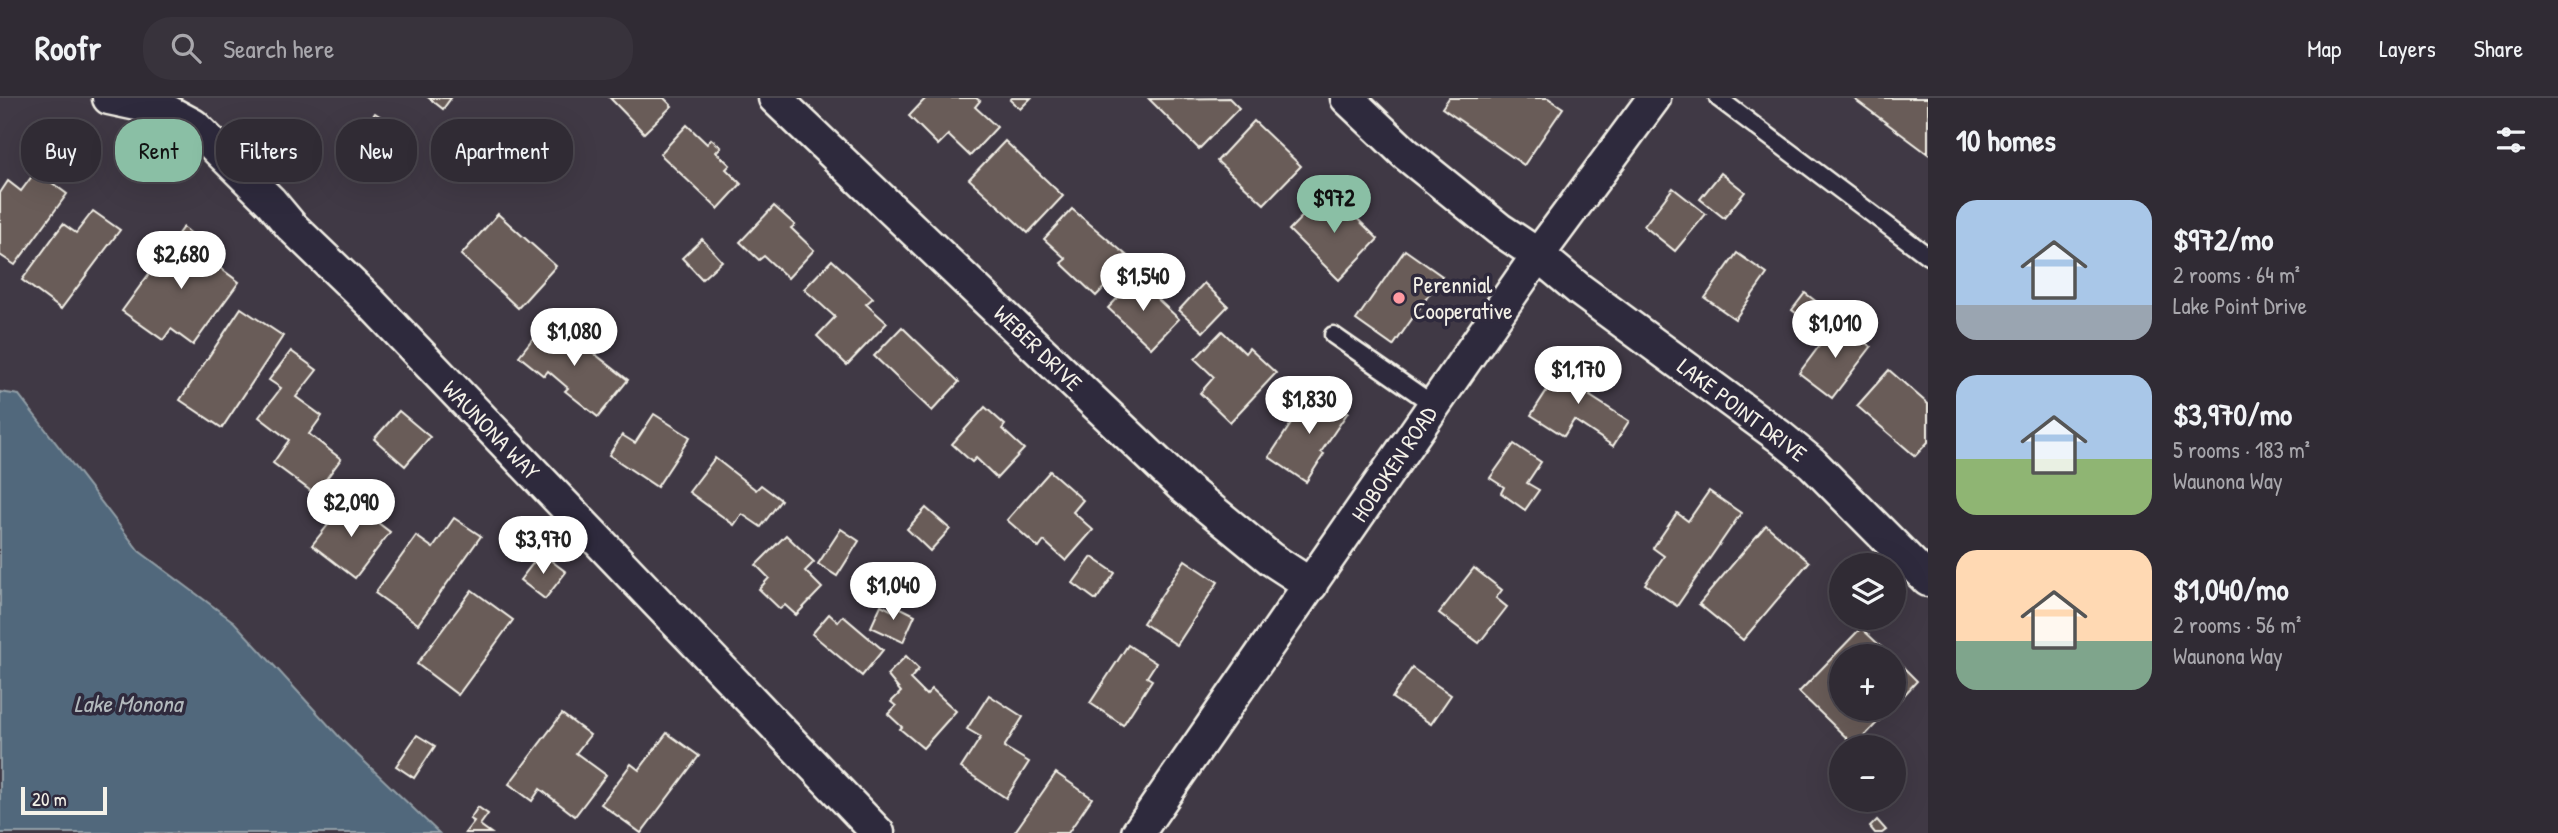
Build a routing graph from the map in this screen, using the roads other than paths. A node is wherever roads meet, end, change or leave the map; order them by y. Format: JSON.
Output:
{"nodes":[{"id":1,"x":108,"y":98,"type":"edge"},
{"id":2,"x":775,"y":98,"type":"edge"},
{"id":3,"x":1347,"y":98,"type":"edge"},
{"id":4,"x":1654,"y":98,"type":"edge"},
{"id":5,"x":1718,"y":98,"type":"edge"},
{"id":6,"x":1538,"y":255,"type":"junction"},
{"id":7,"x":1928,"y":256,"type":"edge"},
{"id":8,"x":1333,"y":335,"type":"dead end"},
{"id":9,"x":1434,"y":405,"type":"junction"},
{"id":10,"x":1928,"y":580,"type":"edge"},
{"id":11,"x":1311,"y":585,"type":"junction"},
{"id":12,"x":878,"y":833,"type":"edge"},
{"id":13,"x":1138,"y":833,"type":"edge"}],
"edges":[{"from":1,"to":12,"type":"street","name":"WAUNONA WAY"},
{"from":2,"to":11,"type":"street","name":"WEBER DRIVE"},
{"from":3,"to":6,"type":"street","name":"LAKE POINT DRIVE"},
{"from":4,"to":6,"type":"street","name":"HOBOKEN ROAD"},
{"from":5,"to":7,"type":"lane"},
{"from":6,"to":9,"type":"street","name":"HOBOKEN ROAD"},
{"from":6,"to":10,"type":"street","name":"LAKE POINT DRIVE"},
{"from":8,"to":9,"type":"lane"},
{"from":9,"to":11,"type":"street","name":"HOBOKEN ROAD"},
{"from":11,"to":13,"type":"street","name":"HOBOKEN ROAD"}]}
